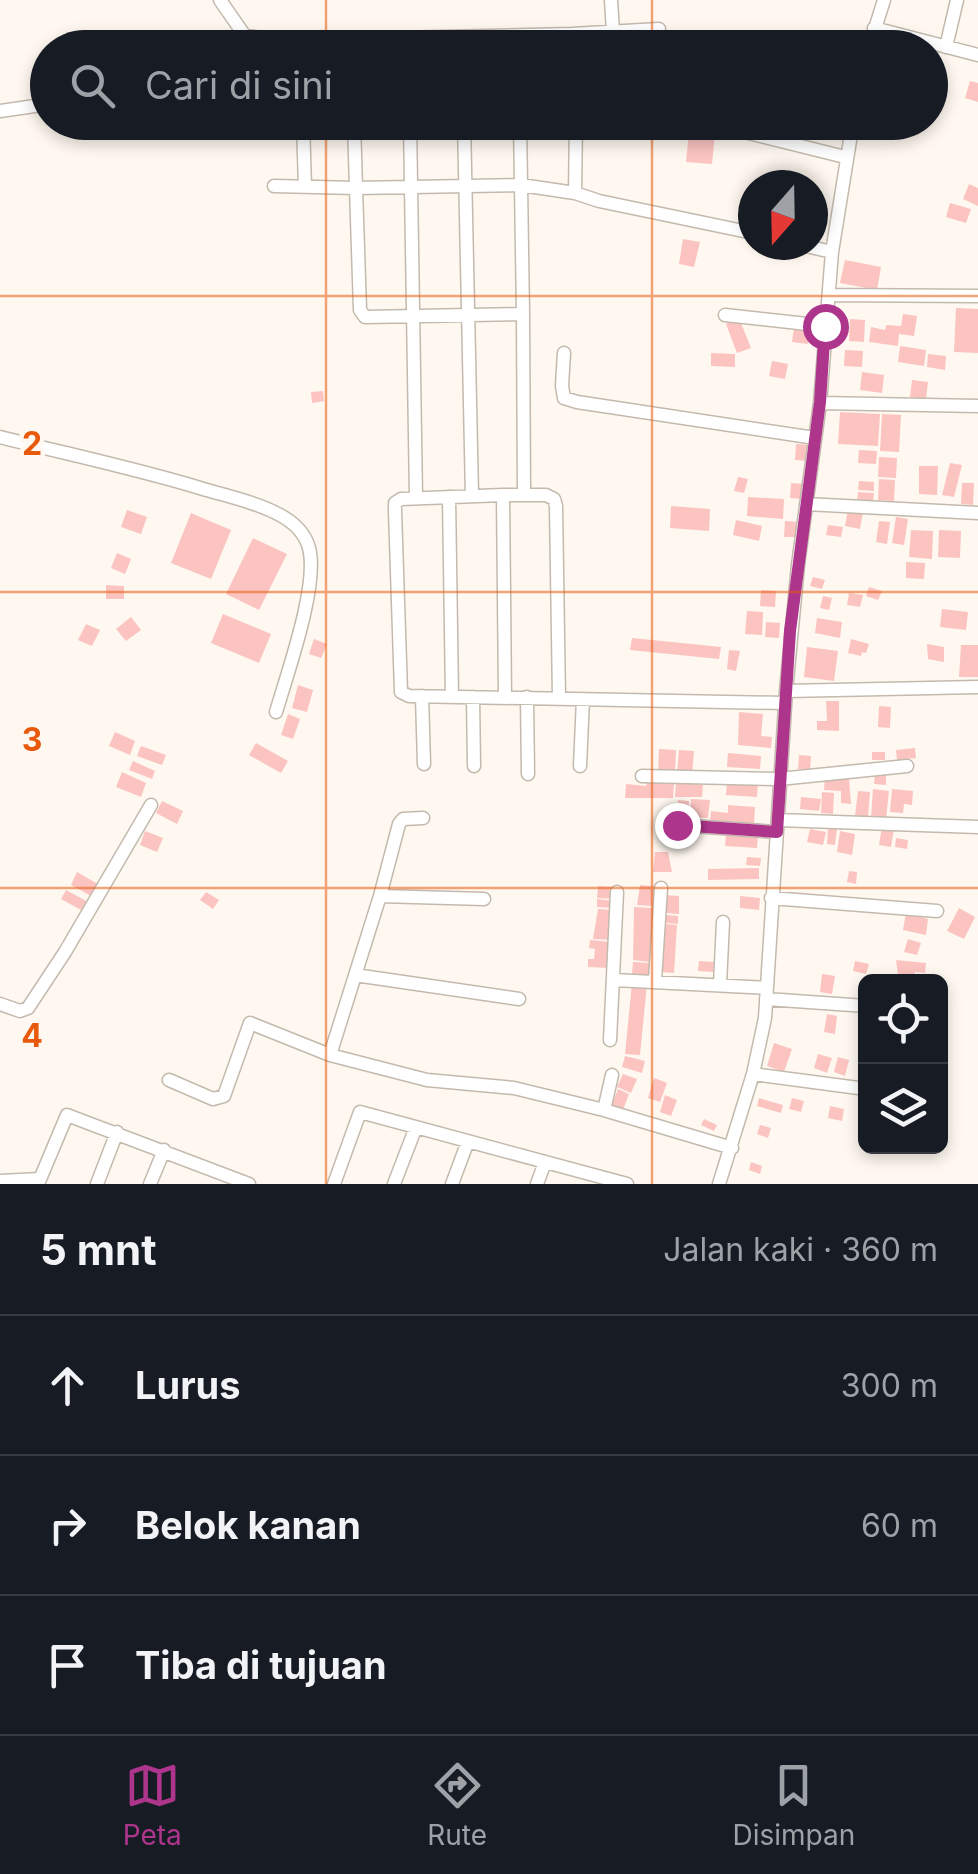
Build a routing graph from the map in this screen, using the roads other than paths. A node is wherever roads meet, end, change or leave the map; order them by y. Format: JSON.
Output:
{"nodes":[{"id":1,"x":220,"y":0,"type":"edge"},
{"id":2,"x":611,"y":0,"type":"edge"},
{"id":3,"x":884,"y":0,"type":"edge"},
{"id":4,"x":957,"y":0,"type":"edge"},
{"id":5,"x":874,"y":28,"type":"joint"},
{"id":6,"x":660,"y":29,"type":"dead end"},
{"id":7,"x":241,"y":30,"type":"edge"},
{"id":8,"x":613,"y":30,"type":"edge"},
{"id":9,"x":644,"y":30,"type":"edge"},
{"id":10,"x":882,"y":30,"type":"edge"},
{"id":11,"x":948,"y":38,"type":"edge"},
{"id":12,"x":948,"y":48,"type":"edge"},
{"id":13,"x":978,"y":55,"type":"edge"},
{"id":14,"x":30,"y":107,"type":"edge"},
{"id":15,"x":0,"y":111,"type":"edge"},
{"id":16,"x":304,"y":140,"type":"edge"},
{"id":17,"x":355,"y":140,"type":"edge"},
{"id":18,"x":410,"y":140,"type":"edge"},
{"id":19,"x":464,"y":140,"type":"edge"},
{"id":20,"x":520,"y":140,"type":"edge"},
{"id":21,"x":577,"y":140,"type":"edge"},
{"id":22,"x":768,"y":140,"type":"edge"},
{"id":23,"x":849,"y":140,"type":"edge"},
{"id":24,"x":845,"y":157,"type":"junction"},
{"id":25,"x":520,"y":185,"type":"junction"},
{"id":26,"x":274,"y":186,"type":"dead end"},
{"id":27,"x":464,"y":186,"type":"junction"},
{"id":28,"x":305,"y":187,"type":"junction"},
{"id":29,"x":411,"y":187,"type":"junction"},
{"id":30,"x":356,"y":188,"type":"junction"},
{"id":31,"x":575,"y":192,"type":"junction"},
{"id":32,"x":738,"y":230,"type":"edge"},
{"id":33,"x":828,"y":251,"type":"edge"},
{"id":34,"x":832,"y":252,"type":"junction"},
{"id":35,"x":829,"y":295,"type":"junction"},
{"id":36,"x":978,"y":296,"type":"edge"},
{"id":37,"x":467,"y":313,"type":"junction"},
{"id":38,"x":523,"y":314,"type":"junction"},
{"id":39,"x":412,"y":315,"type":"junction"},
{"id":40,"x":725,"y":316,"type":"dead end"},
{"id":41,"x":825,"y":326,"type":"junction"},
{"id":42,"x":564,"y":353,"type":"dead end"},
{"id":43,"x":820,"y":402,"type":"junction"},
{"id":44,"x":978,"y":406,"type":"edge"},
{"id":45,"x":0,"y":437,"type":"edge"},
{"id":46,"x":815,"y":438,"type":"junction"},
{"id":47,"x":503,"y":495,"type":"junction"},
{"id":48,"x":524,"y":495,"type":"junction"},
{"id":49,"x":472,"y":496,"type":"junction"},
{"id":50,"x":449,"y":497,"type":"junction"},
{"id":51,"x":416,"y":498,"type":"junction"},
{"id":52,"x":806,"y":504,"type":"junction"},
{"id":53,"x":978,"y":513,"type":"edge"},
{"id":54,"x":978,"y":688,"type":"edge"},
{"id":55,"x":422,"y":696,"type":"junction"},
{"id":56,"x":452,"y":696,"type":"junction"},
{"id":57,"x":474,"y":696,"type":"junction"},
{"id":58,"x":785,"y":696,"type":"junction"},
{"id":59,"x":506,"y":697,"type":"junction"},
{"id":60,"x":527,"y":698,"type":"junction"},
{"id":61,"x":558,"y":698,"type":"junction"},
{"id":62,"x":583,"y":698,"type":"junction"},
{"id":63,"x":276,"y":712,"type":"dead end"},
{"id":64,"x":424,"y":764,"type":"dead end"},
{"id":65,"x":474,"y":766,"type":"dead end"},
{"id":66,"x":580,"y":766,"type":"dead end"},
{"id":67,"x":908,"y":766,"type":"dead end"},
{"id":68,"x":528,"y":774,"type":"dead end"},
{"id":69,"x":642,"y":776,"type":"dead end"},
{"id":70,"x":779,"y":780,"type":"junction"},
{"id":71,"x":151,"y":805,"type":"dead end"},
{"id":72,"x":423,"y":818,"type":"dead end"},
{"id":73,"x":677,"y":825,"type":"dead end"},
{"id":74,"x":778,"y":826,"type":"junction"},
{"id":75,"x":978,"y":827,"type":"edge"},
{"id":76,"x":660,"y":888,"type":"dead end"},
{"id":77,"x":617,"y":892,"type":"dead end"},
{"id":78,"x":380,"y":896,"type":"junction"},
{"id":79,"x":771,"y":898,"type":"junction"},
{"id":80,"x":484,"y":899,"type":"dead end"},
{"id":81,"x":936,"y":911,"type":"dead end"},
{"id":82,"x":723,"y":922,"type":"dead end"},
{"id":83,"x":355,"y":975,"type":"junction"},
{"id":84,"x":614,"y":980,"type":"junction"},
{"id":85,"x":655,"y":980,"type":"junction"},
{"id":86,"x":720,"y":984,"type":"junction"},
{"id":87,"x":766,"y":994,"type":"junction"},
{"id":88,"x":519,"y":999,"type":"dead end"},
{"id":89,"x":0,"y":1004,"type":"edge"},
{"id":90,"x":858,"y":1005,"type":"edge"},
{"id":91,"x":610,"y":1040,"type":"dead end"},
{"id":92,"x":330,"y":1055,"type":"junction"},
{"id":93,"x":753,"y":1074,"type":"junction"},
{"id":94,"x":612,"y":1075,"type":"dead end"},
{"id":95,"x":169,"y":1080,"type":"dead end"},
{"id":96,"x":858,"y":1088,"type":"edge"},
{"id":97,"x":604,"y":1110,"type":"junction"},
{"id":98,"x":416,"y":1127,"type":"junction"},
{"id":99,"x":117,"y":1132,"type":"junction"},
{"id":100,"x":468,"y":1140,"type":"junction"},
{"id":101,"x":732,"y":1148,"type":"junction"},
{"id":102,"x":164,"y":1150,"type":"junction"},
{"id":103,"x":545,"y":1162,"type":"junction"},
{"id":104,"x":213,"y":1177,"type":"edge"},
{"id":105,"x":592,"y":1180,"type":"edge"},
{"id":106,"x":0,"y":1181,"type":"edge"},
{"id":107,"x":39,"y":1182,"type":"edge"},
{"id":108,"x":96,"y":1184,"type":"edge"},
{"id":109,"x":150,"y":1184,"type":"edge"},
{"id":110,"x":249,"y":1184,"type":"edge"},
{"id":111,"x":334,"y":1184,"type":"edge"},
{"id":112,"x":394,"y":1184,"type":"edge"},
{"id":113,"x":452,"y":1184,"type":"edge"},
{"id":114,"x":537,"y":1184,"type":"edge"},
{"id":115,"x":627,"y":1184,"type":"edge"},
{"id":116,"x":719,"y":1184,"type":"edge"}],
"edges":[{"from":1,"to":7,"type":"street"},
{"from":2,"to":8,"type":"street"},
{"from":3,"to":5,"type":"street"},
{"from":4,"to":11,"type":"street"},
{"from":5,"to":10,"type":"street"},
{"from":6,"to":9,"type":"street"},
{"from":12,"to":13,"type":"street"},
{"from":14,"to":15,"type":"street"},
{"from":16,"to":28,"type":"street"},
{"from":17,"to":30,"type":"street"},
{"from":18,"to":29,"type":"street"},
{"from":19,"to":27,"type":"street"},
{"from":20,"to":25,"type":"street"},
{"from":21,"to":31,"type":"street"},
{"from":22,"to":24,"type":"street"},
{"from":23,"to":24,"type":"street"},
{"from":24,"to":34,"type":"street"},
{"from":25,"to":27,"type":"street"},
{"from":25,"to":31,"type":"street"},
{"from":25,"to":38,"type":"street"},
{"from":26,"to":28,"type":"street"},
{"from":27,"to":29,"type":"street"},
{"from":27,"to":37,"type":"street"},
{"from":28,"to":30,"type":"street"},
{"from":29,"to":30,"type":"street"},
{"from":29,"to":39,"type":"street"},
{"from":30,"to":39,"type":"street"},
{"from":31,"to":32,"type":"street"},
{"from":33,"to":34,"type":"street"},
{"from":34,"to":35,"type":"street"},
{"from":35,"to":36,"type":"street"},
{"from":35,"to":41,"type":"street"},
{"from":37,"to":38,"type":"street"},
{"from":37,"to":39,"type":"street"},
{"from":37,"to":49,"type":"street"},
{"from":38,"to":48,"type":"street"},
{"from":39,"to":51,"type":"street"},
{"from":40,"to":41,"type":"street"},
{"from":41,"to":43,"type":"street"},
{"from":42,"to":46,"type":"street"},
{"from":43,"to":44,"type":"street"},
{"from":43,"to":46,"type":"street"},
{"from":45,"to":63,"type":"street"},
{"from":46,"to":52,"type":"street"},
{"from":47,"to":48,"type":"street"},
{"from":47,"to":49,"type":"street"},
{"from":47,"to":59,"type":"street"},
{"from":48,"to":61,"type":"street"},
{"from":49,"to":50,"type":"street"},
{"from":50,"to":51,"type":"street"},
{"from":50,"to":56,"type":"street"},
{"from":51,"to":55,"type":"street"},
{"from":52,"to":53,"type":"street"},
{"from":52,"to":58,"type":"street"},
{"from":54,"to":58,"type":"street"},
{"from":55,"to":56,"type":"street"},
{"from":55,"to":64,"type":"street"},
{"from":56,"to":57,"type":"street"},
{"from":57,"to":59,"type":"street"},
{"from":57,"to":65,"type":"street"},
{"from":58,"to":62,"type":"street"},
{"from":58,"to":70,"type":"street"},
{"from":59,"to":60,"type":"street"},
{"from":60,"to":61,"type":"street"},
{"from":60,"to":68,"type":"street"},
{"from":61,"to":62,"type":"street"},
{"from":62,"to":66,"type":"street"},
{"from":67,"to":70,"type":"street"},
{"from":69,"to":70,"type":"street"},
{"from":70,"to":74,"type":"street"},
{"from":71,"to":89,"type":"street"},
{"from":72,"to":78,"type":"street"},
{"from":73,"to":74,"type":"street"},
{"from":74,"to":75,"type":"street"},
{"from":74,"to":79,"type":"street"},
{"from":76,"to":85,"type":"street"},
{"from":77,"to":84,"type":"street"},
{"from":78,"to":80,"type":"street"},
{"from":78,"to":83,"type":"street"},
{"from":79,"to":81,"type":"street"},
{"from":79,"to":87,"type":"street"},
{"from":82,"to":86,"type":"street"},
{"from":83,"to":88,"type":"street"},
{"from":83,"to":92,"type":"street"},
{"from":84,"to":85,"type":"street"},
{"from":84,"to":91,"type":"street"},
{"from":85,"to":86,"type":"street"},
{"from":86,"to":87,"type":"street"},
{"from":87,"to":90,"type":"street"},
{"from":87,"to":93,"type":"street"},
{"from":92,"to":95,"type":"street"},
{"from":92,"to":97,"type":"street"},
{"from":93,"to":96,"type":"street"},
{"from":93,"to":101,"type":"street"},
{"from":94,"to":97,"type":"street"},
{"from":97,"to":101,"type":"street"},
{"from":98,"to":100,"type":"street"},
{"from":98,"to":111,"type":"street"},
{"from":98,"to":112,"type":"street"},
{"from":99,"to":102,"type":"street"},
{"from":99,"to":107,"type":"street"},
{"from":99,"to":108,"type":"street"},
{"from":100,"to":103,"type":"street"},
{"from":100,"to":113,"type":"street"},
{"from":101,"to":116,"type":"street"},
{"from":102,"to":104,"type":"street"},
{"from":102,"to":109,"type":"street"},
{"from":103,"to":105,"type":"street"},
{"from":103,"to":114,"type":"street"},
{"from":104,"to":110,"type":"street"},
{"from":105,"to":115,"type":"street"},
{"from":106,"to":107,"type":"street"}]}
